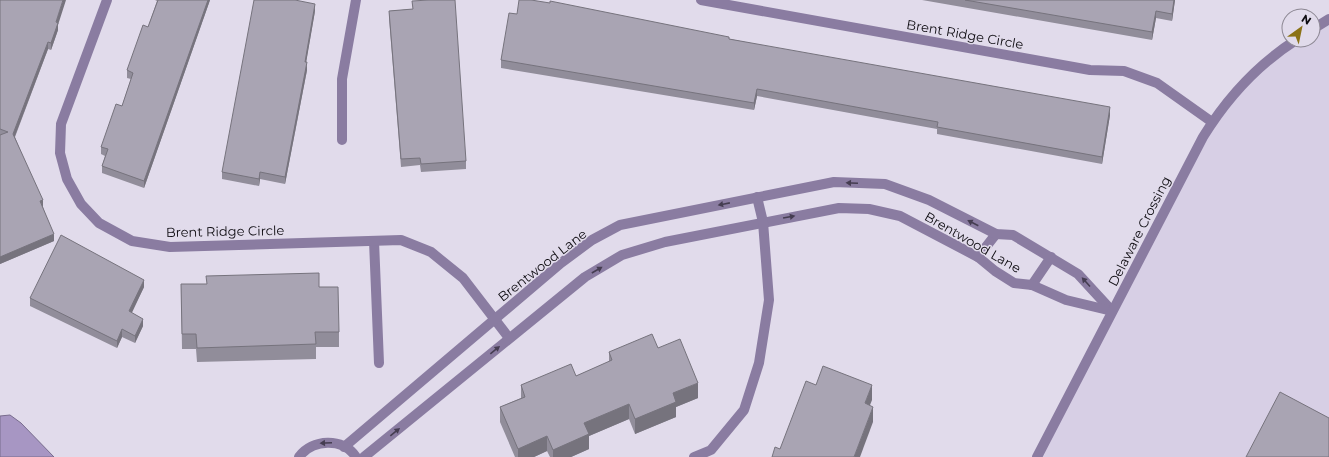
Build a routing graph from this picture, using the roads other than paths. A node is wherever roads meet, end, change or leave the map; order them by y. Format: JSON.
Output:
{"nodes":[{"id":1,"x":107,"y":0,"type":"edge"},
{"id":2,"x":356,"y":0,"type":"edge"},
{"id":3,"x":701,"y":0,"type":"edge"},
{"id":4,"x":1283,"y":48,"type":"edge"},
{"id":5,"x":1212,"y":122,"type":"junction"},
{"id":6,"x":342,"y":140,"type":"dead end"},
{"id":7,"x":757,"y":197,"type":"junction"},
{"id":8,"x":763,"y":222,"type":"junction"},
{"id":9,"x":996,"y":234,"type":"junction"},
{"id":10,"x":374,"y":241,"type":"junction"},
{"id":11,"x":978,"y":257,"type":"junction"},
{"id":12,"x":1051,"y":257,"type":"junction"},
{"id":13,"x":1032,"y":285,"type":"junction"},
{"id":14,"x":1112,"y":311,"type":"junction"},
{"id":15,"x":495,"y":319,"type":"junction"},
{"id":16,"x":509,"y":338,"type":"junction"},
{"id":17,"x":379,"y":363,"type":"dead end"},
{"id":18,"x":344,"y":447,"type":"junction"},
{"id":19,"x":1041,"y":456,"type":"edge"},
{"id":20,"x":299,"y":457,"type":"edge"},
{"id":21,"x":356,"y":457,"type":"edge"},
{"id":22,"x":364,"y":457,"type":"edge"},
{"id":23,"x":694,"y":457,"type":"edge"}],
"edges":[{"from":1,"to":10,"type":"street","name":"Brent Ridge Circle"},
{"from":2,"to":6,"type":"street"},
{"from":3,"to":5,"type":"street","name":"Brent Ridge Circle"},
{"from":4,"to":5,"type":"street","name":"Delaware Crossing"},
{"from":5,"to":14,"type":"street","name":"Delaware Crossing"},
{"from":7,"to":8,"type":"street"},
{"from":9,"to":7,"type":"street","name":"Brentwood Lane","one_way":true},
{"from":7,"to":15,"type":"street","name":"Brentwood Lane","one_way":true},
{"from":8,"to":11,"type":"street","name":"Brentwood Lane","one_way":true},
{"from":16,"to":8,"type":"street","name":"Brentwood Lane","one_way":true},
{"from":8,"to":23,"type":"street"},
{"from":9,"to":11,"type":"street"},
{"from":9,"to":12,"type":"street","name":"Brentwood Lane"},
{"from":10,"to":15,"type":"street","name":"Brent Ridge Circle"},
{"from":10,"to":17,"type":"street"},
{"from":11,"to":13,"type":"street","name":"Brentwood Lane"},
{"from":12,"to":13,"type":"street"},
{"from":14,"to":12,"type":"street","name":"Brentwood Lane","one_way":true},
{"from":13,"to":14,"type":"street","name":"Brentwood Lane"},
{"from":14,"to":19,"type":"street","name":"Delaware Crossing"},
{"from":15,"to":16,"type":"street","name":"Brent Ridge Circle"},
{"from":15,"to":18,"type":"street","name":"Brentwood Lane"},
{"from":22,"to":16,"type":"street","name":"Brentwood Lane","one_way":true},
{"from":18,"to":20,"type":"street","one_way":true},
{"from":18,"to":21,"type":"street"}]}
